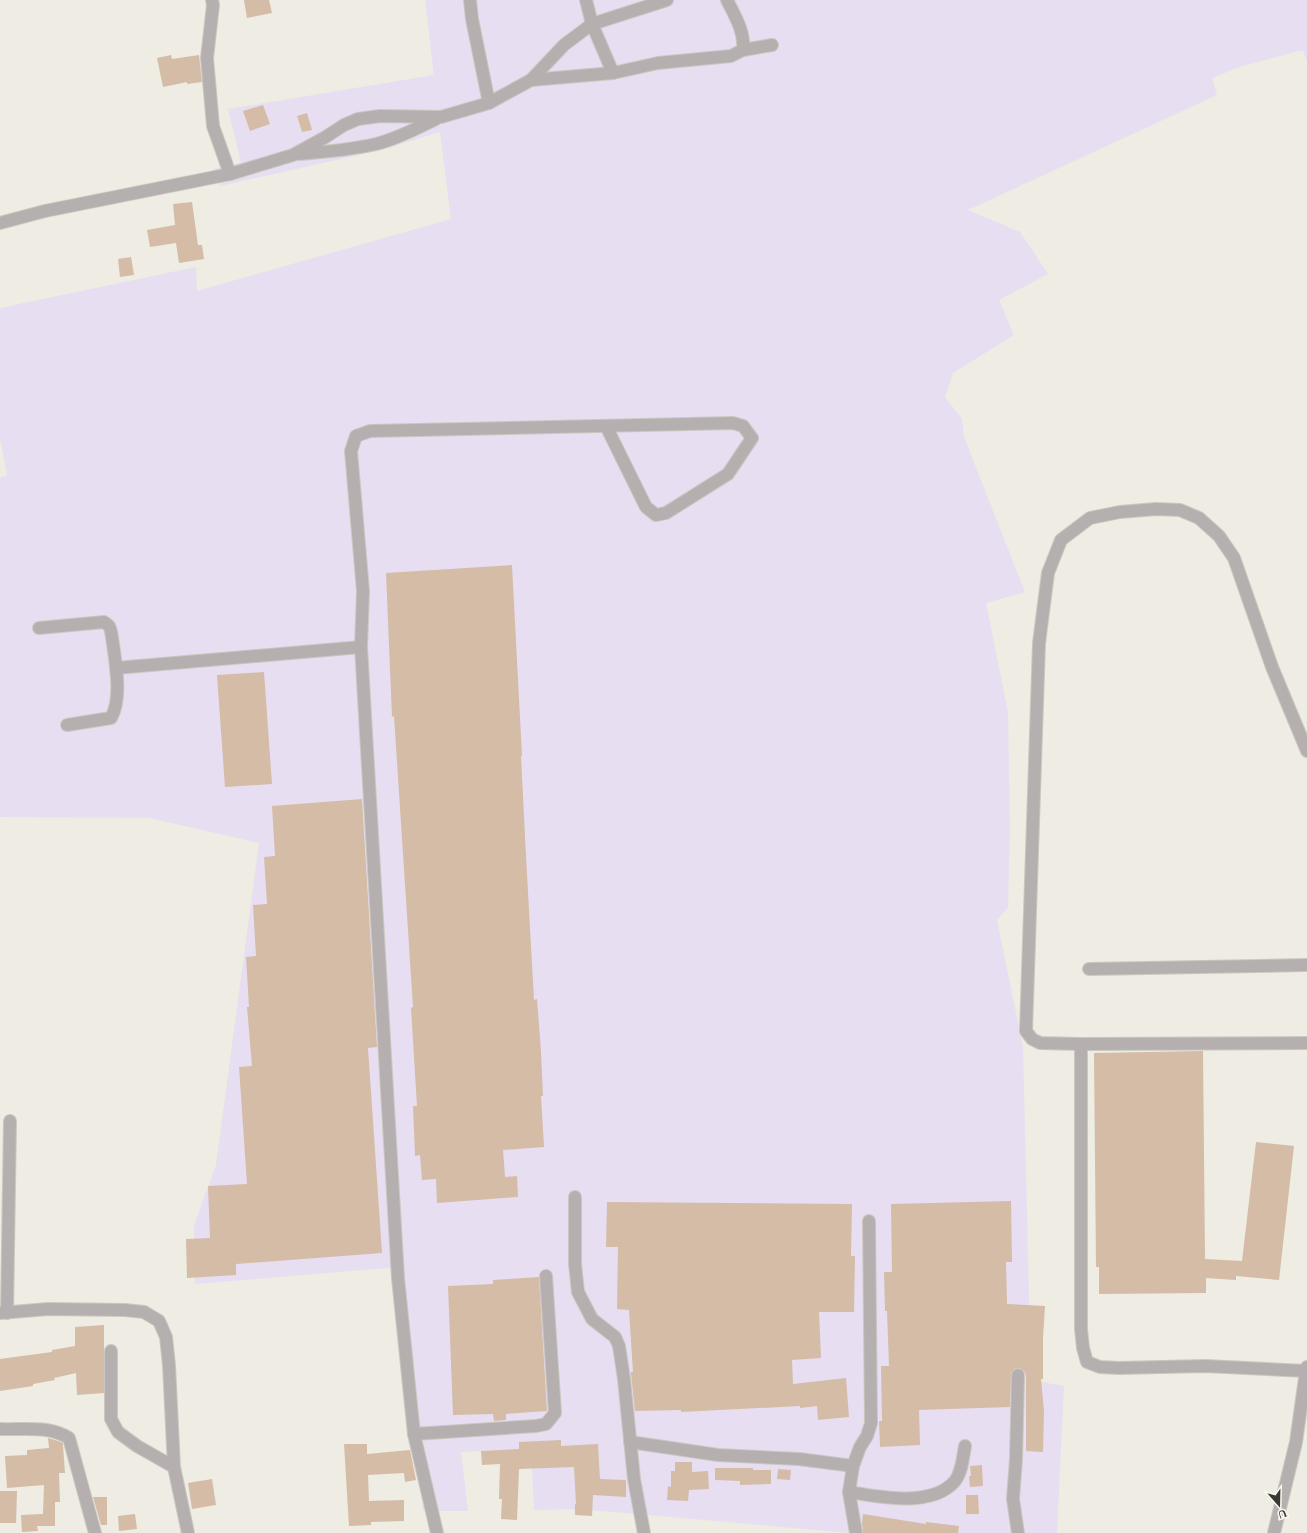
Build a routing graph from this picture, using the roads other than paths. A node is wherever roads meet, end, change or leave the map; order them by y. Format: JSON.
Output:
{"nodes":[{"id":1,"x":212,"y":0,"type":"edge"},
{"id":2,"x":470,"y":0,"type":"edge"},
{"id":3,"x":586,"y":0,"type":"edge"},
{"id":4,"x":667,"y":0,"type":"edge"},
{"id":5,"x":727,"y":0,"type":"edge"},
{"id":6,"x":592,"y":24,"type":"junction"},
{"id":7,"x":772,"y":45,"type":"dead end"},
{"id":8,"x":743,"y":50,"type":"junction"},
{"id":9,"x":614,"y":73,"type":"junction"},
{"id":10,"x":531,"y":80,"type":"junction"},
{"id":11,"x":489,"y":103,"type":"junction"},
{"id":12,"x":441,"y":117,"type":"junction"},
{"id":13,"x":293,"y":155,"type":"junction"},
{"id":14,"x":230,"y":174,"type":"junction"},
{"id":15,"x":0,"y":223,"type":"edge"},
{"id":16,"x":606,"y":426,"type":"junction"},
{"id":17,"x":39,"y":628,"type":"dead end"},
{"id":18,"x":361,"y":647,"type":"junction"},
{"id":19,"x":116,"y":668,"type":"junction"},
{"id":20,"x":67,"y":725,"type":"dead end"},
{"id":21,"x":1307,"y":751,"type":"edge"},
{"id":22,"x":1307,"y":965,"type":"edge"},
{"id":23,"x":1089,"y":969,"type":"dead end"},
{"id":24,"x":1307,"y":1043,"type":"edge"},
{"id":25,"x":1081,"y":1044,"type":"junction"},
{"id":26,"x":10,"y":1121,"type":"dead end"},
{"id":27,"x":575,"y":1197,"type":"dead end"},
{"id":28,"x":869,"y":1221,"type":"dead end"},
{"id":29,"x":546,"y":1276,"type":"dead end"},
{"id":30,"x":3,"y":1313,"type":"edge"},
{"id":31,"x":111,"y":1351,"type":"dead end"},
{"id":32,"x":1307,"y":1369,"type":"edge"},
{"id":33,"x":1018,"y":1375,"type":"dead end"},
{"id":34,"x":0,"y":1429,"type":"edge"},
{"id":35,"x":414,"y":1434,"type":"junction"},
{"id":36,"x":630,"y":1442,"type":"junction"},
{"id":37,"x":965,"y":1446,"type":"dead end"},
{"id":38,"x":853,"y":1466,"type":"junction"},
{"id":39,"x":174,"y":1467,"type":"junction"},
{"id":40,"x":849,"y":1492,"type":"junction"},
{"id":41,"x":95,"y":1533,"type":"edge"},
{"id":42,"x":188,"y":1533,"type":"edge"},
{"id":43,"x":437,"y":1533,"type":"edge"},
{"id":44,"x":644,"y":1533,"type":"edge"},
{"id":45,"x":856,"y":1533,"type":"edge"},
{"id":46,"x":1018,"y":1533,"type":"edge"},
{"id":47,"x":1274,"y":1533,"type":"edge"}],
"edges":[{"from":1,"to":14,"type":"street"},
{"from":2,"to":11,"type":"street"},
{"from":3,"to":6,"type":"street"},
{"from":4,"to":6,"type":"street"},
{"from":5,"to":8,"type":"street"},
{"from":6,"to":9,"type":"street"},
{"from":6,"to":10,"type":"street"},
{"from":7,"to":8,"type":"street"},
{"from":8,"to":9,"type":"street"},
{"from":9,"to":10,"type":"street"},
{"from":10,"to":11,"type":"street"},
{"from":11,"to":12,"type":"street"},
{"from":12,"to":13,"type":"street"},
{"from":12,"to":13,"type":"street"},
{"from":13,"to":14,"type":"street"},
{"from":14,"to":15,"type":"street"},
{"from":16,"to":16,"type":"street"},
{"from":16,"to":18,"type":"street"},
{"from":17,"to":19,"type":"street"},
{"from":18,"to":19,"type":"street"},
{"from":18,"to":35,"type":"street"},
{"from":19,"to":20,"type":"street"},
{"from":21,"to":25,"type":"street"},
{"from":22,"to":23,"type":"street"},
{"from":24,"to":25,"type":"street"},
{"from":25,"to":32,"type":"street"},
{"from":26,"to":30,"type":"street"},
{"from":27,"to":36,"type":"street"},
{"from":28,"to":38,"type":"street"},
{"from":29,"to":35,"type":"street"},
{"from":30,"to":39,"type":"street"},
{"from":31,"to":39,"type":"street"},
{"from":32,"to":47,"type":"street"},
{"from":33,"to":46,"type":"street"},
{"from":34,"to":41,"type":"street"},
{"from":35,"to":43,"type":"street"},
{"from":36,"to":38,"type":"street"},
{"from":36,"to":44,"type":"street"},
{"from":37,"to":40,"type":"street"},
{"from":38,"to":40,"type":"street"},
{"from":39,"to":42,"type":"street"},
{"from":40,"to":45,"type":"street"}]}
